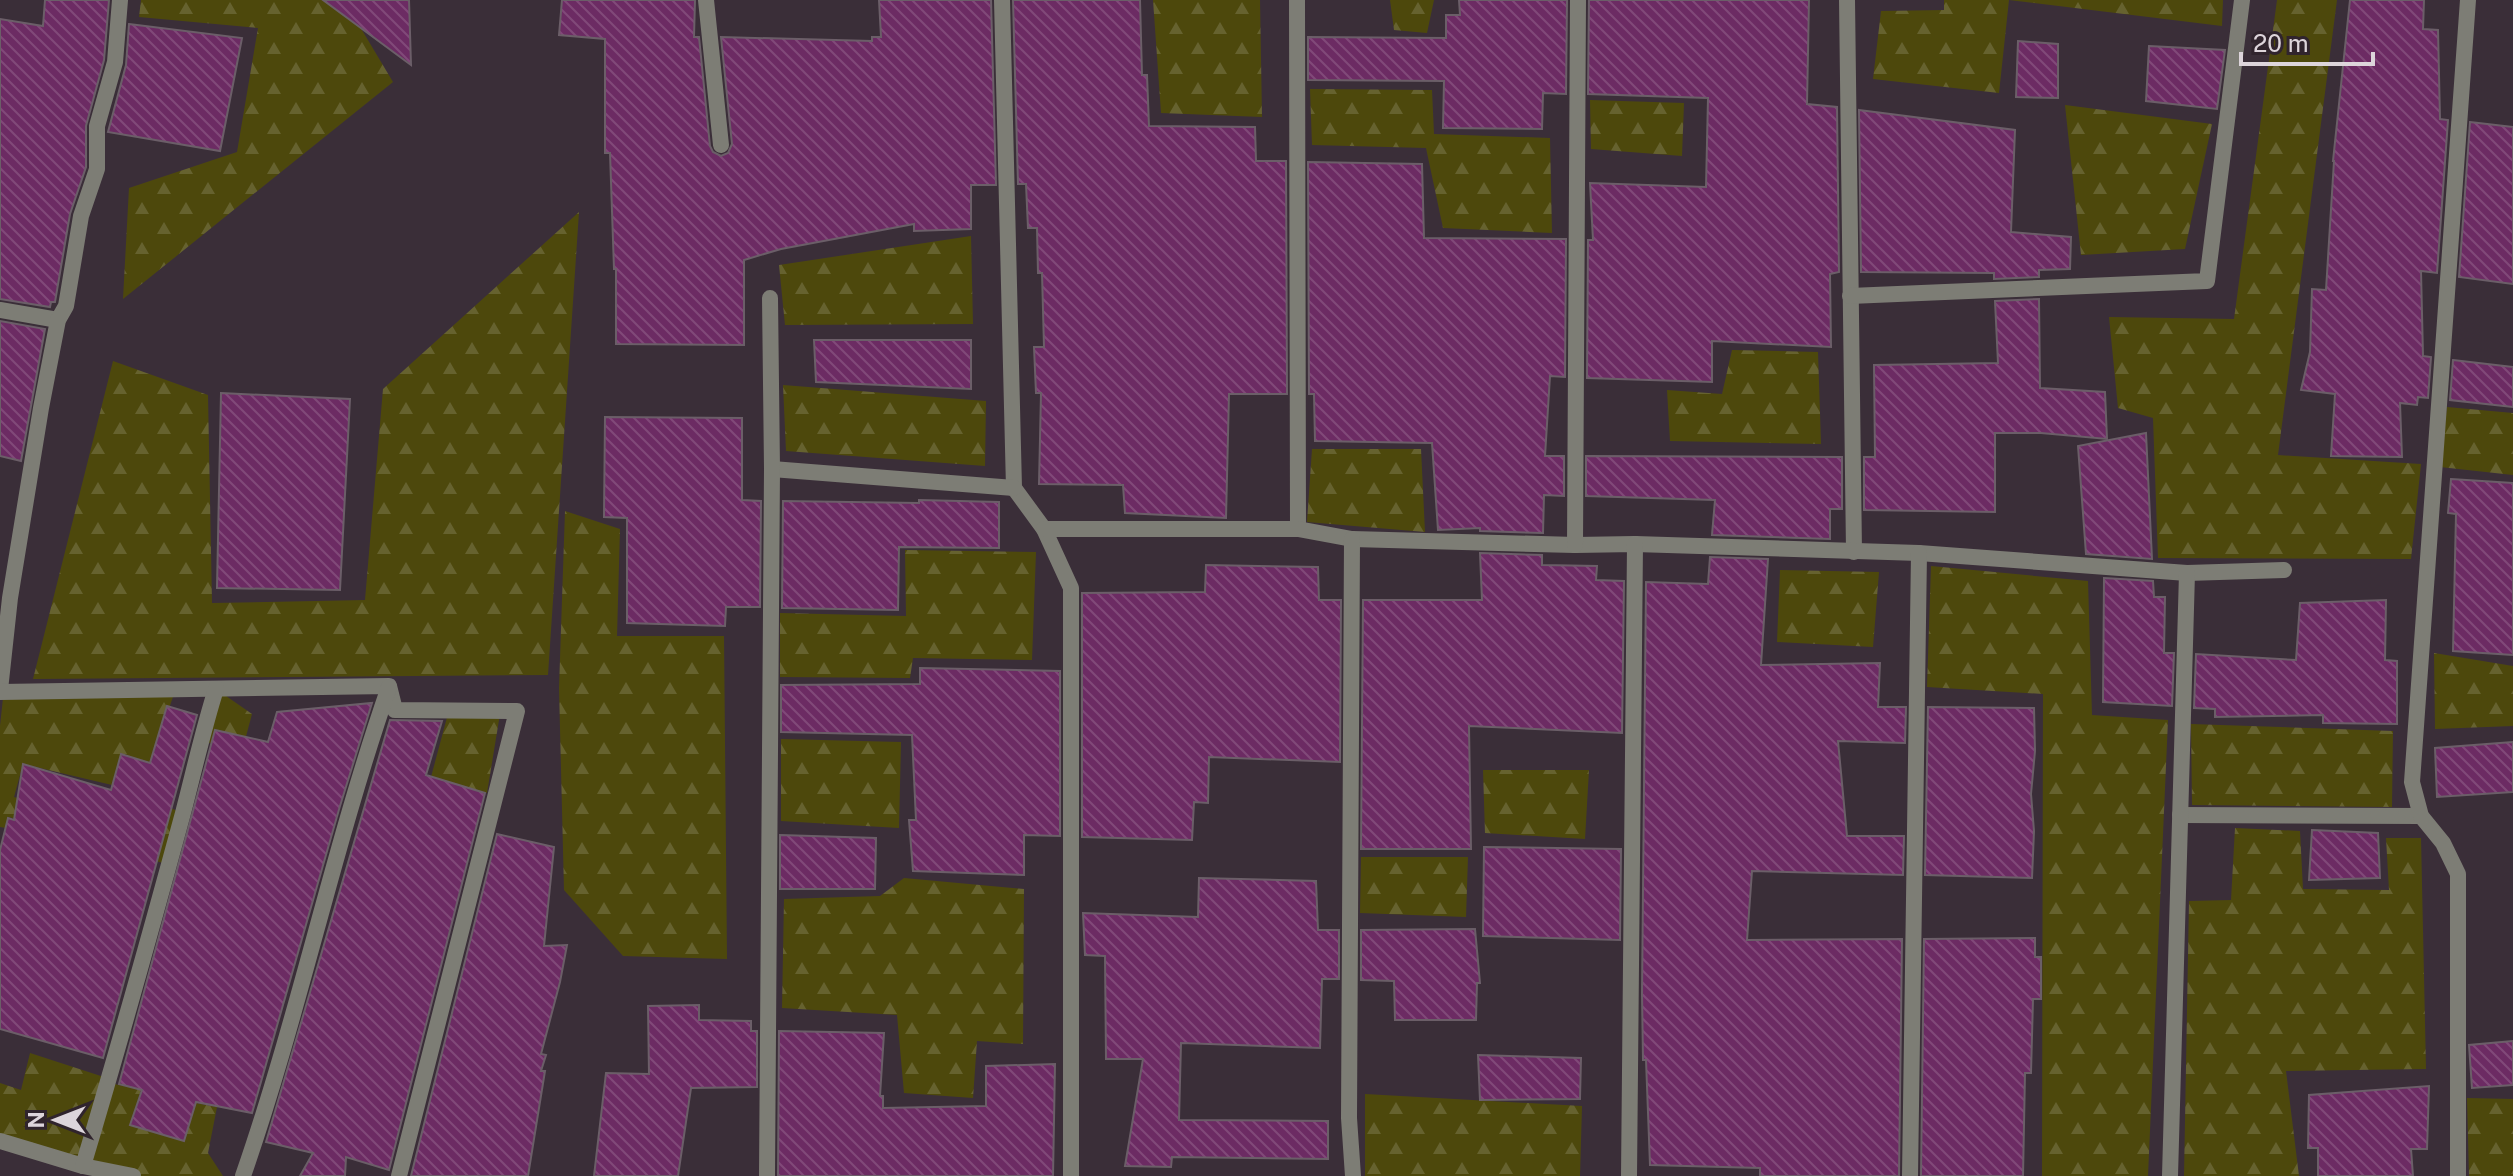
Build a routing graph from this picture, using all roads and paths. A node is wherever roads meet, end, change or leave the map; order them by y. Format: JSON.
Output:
{"nodes":[{"id":1,"x":120,"y":0,"type":"edge"},
{"id":2,"x":706,"y":0,"type":"edge"},
{"id":3,"x":1002,"y":0,"type":"edge"},
{"id":4,"x":1297,"y":0,"type":"edge"},
{"id":5,"x":1578,"y":0,"type":"edge"},
{"id":6,"x":1847,"y":0,"type":"edge"},
{"id":7,"x":2242,"y":0,"type":"edge"},
{"id":8,"x":2468,"y":0,"type":"edge"},
{"id":9,"x":721,"y":145,"type":"dead end"},
{"id":10,"x":1850,"y":296,"type":"junction"},
{"id":11,"x":770,"y":298,"type":"dead end"},
{"id":12,"x":0,"y":310,"type":"edge"},
{"id":13,"x":58,"y":320,"type":"junction"},
{"id":14,"x":772,"y":469,"type":"junction"},
{"id":15,"x":1014,"y":488,"type":"junction"},
{"id":16,"x":1044,"y":529,"type":"junction"},
{"id":17,"x":1298,"y":529,"type":"junction"},
{"id":18,"x":1352,"y":539,"type":"junction"},
{"id":19,"x":1635,"y":544,"type":"junction"},
{"id":20,"x":1575,"y":545,"type":"junction"},
{"id":21,"x":1854,"y":552,"type":"junction"},
{"id":22,"x":1919,"y":553,"type":"junction"},
{"id":23,"x":2284,"y":570,"type":"dead end"},
{"id":24,"x":2187,"y":573,"type":"junction"},
{"id":25,"x":389,"y":686,"type":"junction"},
{"id":26,"x":216,"y":689,"type":"junction"},
{"id":27,"x":0,"y":691,"type":"edge"},
{"id":28,"x":2180,"y":815,"type":"junction"},
{"id":29,"x":2421,"y":816,"type":"junction"},
{"id":30,"x":0,"y":1141,"type":"edge"},
{"id":31,"x":83,"y":1166,"type":"junction"},
{"id":32,"x":133,"y":1176,"type":"edge"},
{"id":33,"x":243,"y":1176,"type":"edge"},
{"id":34,"x":399,"y":1176,"type":"edge"},
{"id":35,"x":767,"y":1176,"type":"edge"},
{"id":36,"x":1071,"y":1176,"type":"edge"},
{"id":37,"x":1353,"y":1176,"type":"edge"},
{"id":38,"x":1629,"y":1176,"type":"edge"},
{"id":39,"x":1910,"y":1176,"type":"edge"},
{"id":40,"x":2170,"y":1176,"type":"edge"},
{"id":41,"x":2458,"y":1176,"type":"edge"}],
"edges":[{"from":1,"to":13,"type":"street"},
{"from":2,"to":9,"type":"street"},
{"from":3,"to":15,"type":"street"},
{"from":4,"to":17,"type":"street"},
{"from":5,"to":20,"type":"street"},
{"from":6,"to":10,"type":"street"},
{"from":7,"to":10,"type":"street"},
{"from":8,"to":29,"type":"street"},
{"from":10,"to":21,"type":"street"},
{"from":11,"to":14,"type":"street"},
{"from":12,"to":13,"type":"street"},
{"from":13,"to":27,"type":"street"},
{"from":14,"to":15,"type":"street"},
{"from":14,"to":35,"type":"street"},
{"from":15,"to":16,"type":"street"},
{"from":16,"to":17,"type":"street"},
{"from":16,"to":36,"type":"street"},
{"from":17,"to":18,"type":"street"},
{"from":18,"to":20,"type":"street"},
{"from":18,"to":37,"type":"street"},
{"from":19,"to":20,"type":"street"},
{"from":19,"to":21,"type":"street"},
{"from":19,"to":38,"type":"street"},
{"from":21,"to":22,"type":"street"},
{"from":22,"to":24,"type":"street"},
{"from":22,"to":39,"type":"street"},
{"from":23,"to":24,"type":"street"},
{"from":24,"to":28,"type":"street"},
{"from":25,"to":26,"type":"street"},
{"from":25,"to":33,"type":"street"},
{"from":25,"to":34,"type":"street"},
{"from":26,"to":27,"type":"street"},
{"from":26,"to":31,"type":"street"},
{"from":28,"to":29,"type":"street"},
{"from":28,"to":40,"type":"street"},
{"from":29,"to":41,"type":"street"},
{"from":30,"to":31,"type":"street"},
{"from":31,"to":32,"type":"street"}]}
